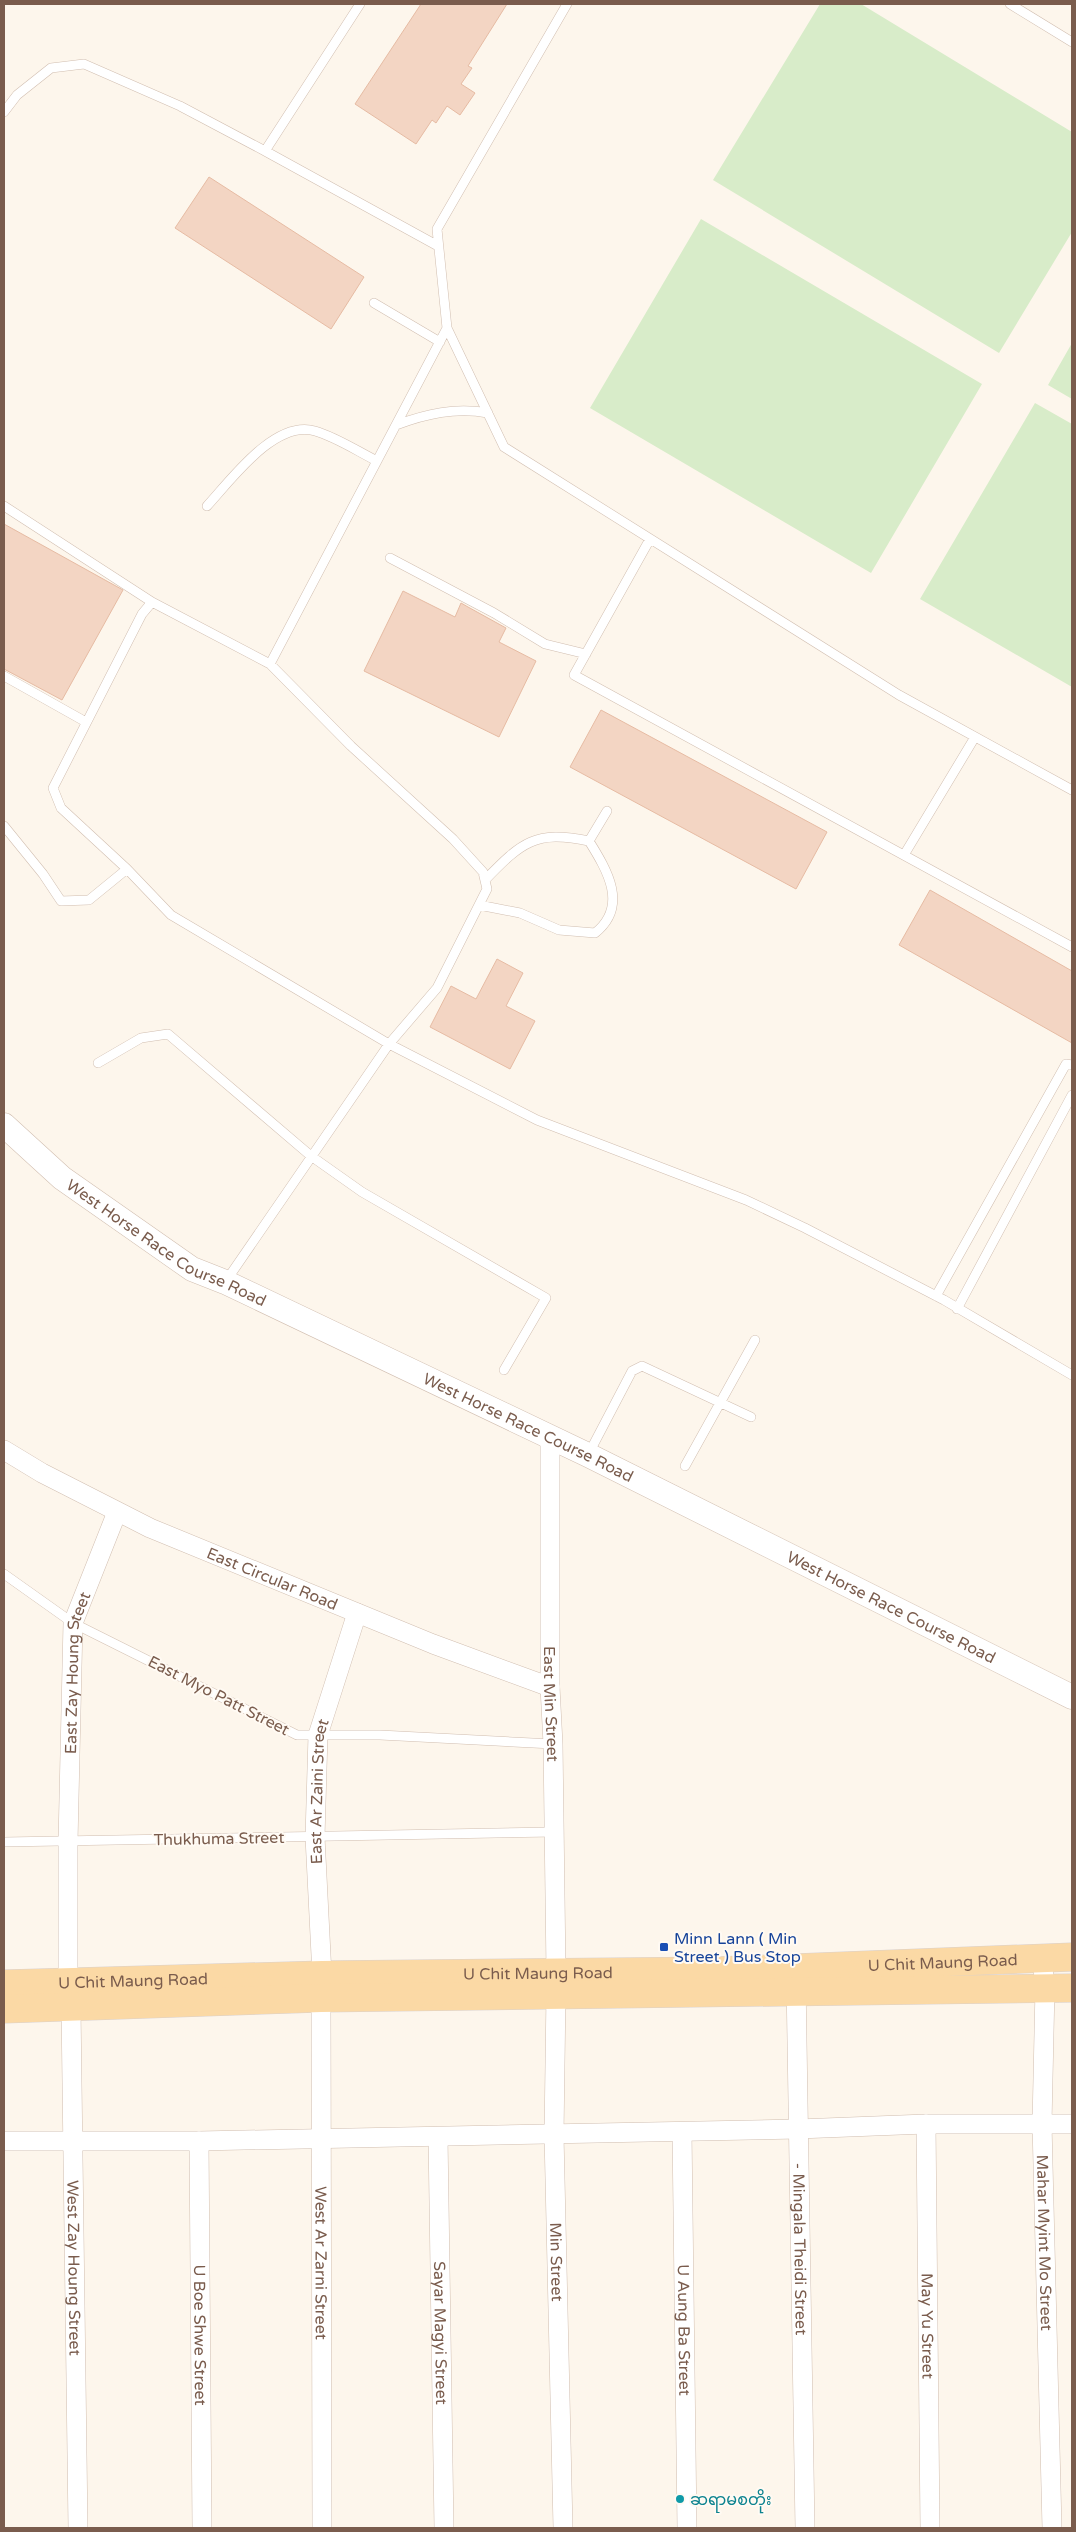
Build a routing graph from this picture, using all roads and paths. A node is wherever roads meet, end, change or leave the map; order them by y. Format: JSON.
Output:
{"nodes":[{"id":1,"x":360,"y":4,"type":"edge"},
{"id":2,"x":567,"y":4,"type":"edge"},
{"id":3,"x":1010,"y":4,"type":"edge"},
{"id":4,"x":1072,"y":42,"type":"edge"},
{"id":5,"x":4,"y":112,"type":"edge"},
{"id":6,"x":265,"y":151,"type":"junction"},
{"id":7,"x":438,"y":246,"type":"junction"},
{"id":8,"x":374,"y":303,"type":"dead end"},
{"id":9,"x":447,"y":328,"type":"junction"},
{"id":10,"x":440,"y":342,"type":"junction"},
{"id":11,"x":488,"y":412,"type":"junction"},
{"id":12,"x":396,"y":425,"type":"junction"},
{"id":13,"x":377,"y":460,"type":"junction"},
{"id":14,"x":4,"y":506,"type":"edge"},
{"id":15,"x":207,"y":506,"type":"dead end"},
{"id":16,"x":650,"y":539,"type":"junction"},
{"id":17,"x":390,"y":558,"type":"dead end"},
{"id":18,"x":152,"y":602,"type":"junction"},
{"id":19,"x":586,"y":654,"type":"junction"},
{"id":20,"x":270,"y":664,"type":"junction"},
{"id":21,"x":4,"y":676,"type":"edge"},
{"id":22,"x":86,"y":722,"type":"junction"},
{"id":23,"x":975,"y":737,"type":"junction"},
{"id":24,"x":1072,"y":790,"type":"edge"},
{"id":25,"x":607,"y":811,"type":"dead end"},
{"id":26,"x":4,"y":826,"type":"edge"},
{"id":27,"x":589,"y":841,"type":"junction"},
{"id":28,"x":904,"y":855,"type":"junction"},
{"id":29,"x":126,"y":869,"type":"junction"},
{"id":30,"x":485,"y":880,"type":"junction"},
{"id":31,"x":479,"y":905,"type":"junction"},
{"id":32,"x":1072,"y":947,"type":"edge"},
{"id":33,"x":389,"y":1044,"type":"junction"},
{"id":34,"x":98,"y":1063,"type":"dead end"},
{"id":35,"x":1072,"y":1065,"type":"edge"},
{"id":36,"x":1072,"y":1095,"type":"edge"},
{"id":37,"x":4,"y":1125,"type":"edge"},
{"id":38,"x":311,"y":1156,"type":"junction"},
{"id":39,"x":225,"y":1282,"type":"junction"},
{"id":40,"x":936,"y":1296,"type":"junction"},
{"id":41,"x":957,"y":1309,"type":"junction"},
{"id":42,"x":755,"y":1340,"type":"dead end"},
{"id":43,"x":504,"y":1370,"type":"dead end"},
{"id":44,"x":1072,"y":1374,"type":"edge"},
{"id":45,"x":720,"y":1402,"type":"junction"},
{"id":46,"x":751,"y":1417,"type":"dead end"},
{"id":47,"x":550,"y":1438,"type":"junction"},
{"id":48,"x":4,"y":1450,"type":"edge"},
{"id":49,"x":588,"y":1455,"type":"junction"},
{"id":50,"x":685,"y":1466,"type":"dead end"},
{"id":51,"x":117,"y":1512,"type":"junction"},
{"id":52,"x":4,"y":1574,"type":"edge"},
{"id":53,"x":357,"y":1613,"type":"junction"},
{"id":54,"x":73,"y":1623,"type":"junction"},
{"id":55,"x":550,"y":1687,"type":"junction"},
{"id":56,"x":1072,"y":1697,"type":"edge"},
{"id":57,"x":318,"y":1735,"type":"junction"},
{"id":58,"x":553,"y":1744,"type":"junction"},
{"id":59,"x":554,"y":1832,"type":"junction"},
{"id":60,"x":315,"y":1837,"type":"junction"},
{"id":61,"x":4,"y":1842,"type":"edge"},
{"id":62,"x":68,"y":1842,"type":"junction"},
{"id":63,"x":1072,"y":1957,"type":"edge"},
{"id":64,"x":1042,"y":1958,"type":"junction"},
{"id":65,"x":68,"y":1980,"type":"junction"},
{"id":66,"x":796,"y":1980,"type":"junction"},
{"id":67,"x":556,"y":1983,"type":"junction"},
{"id":68,"x":4,"y":1984,"type":"edge"},
{"id":69,"x":322,"y":1987,"type":"junction"},
{"id":70,"x":1045,"y":1988,"type":"junction"},
{"id":71,"x":1072,"y":1988,"type":"edge"},
{"id":72,"x":71,"y":2008,"type":"junction"},
{"id":73,"x":4,"y":2009,"type":"edge"},
{"id":74,"x":926,"y":2124,"type":"junction"},
{"id":75,"x":1042,"y":2124,"type":"junction"},
{"id":76,"x":1072,"y":2124,"type":"edge"},
{"id":77,"x":798,"y":2129,"type":"junction"},
{"id":78,"x":682,"y":2132,"type":"junction"},
{"id":79,"x":554,"y":2135,"type":"junction"},
{"id":80,"x":438,"y":2137,"type":"junction"},
{"id":81,"x":322,"y":2138,"type":"junction"},
{"id":82,"x":72,"y":2140,"type":"junction"},
{"id":83,"x":4,"y":2141,"type":"edge"},
{"id":84,"x":199,"y":2141,"type":"junction"},
{"id":85,"x":78,"y":2528,"type":"edge"},
{"id":86,"x":202,"y":2528,"type":"edge"},
{"id":87,"x":322,"y":2528,"type":"edge"},
{"id":88,"x":444,"y":2528,"type":"edge"},
{"id":89,"x":564,"y":2528,"type":"edge"},
{"id":90,"x":687,"y":2528,"type":"edge"},
{"id":91,"x":805,"y":2528,"type":"edge"},
{"id":92,"x":930,"y":2528,"type":"edge"},
{"id":93,"x":1052,"y":2528,"type":"edge"}],
"edges":[{"from":1,"to":6,"type":"lane"},
{"from":2,"to":7,"type":"lane"},
{"from":3,"to":4,"type":"lane"},
{"from":5,"to":6,"type":"lane"},
{"from":6,"to":7,"type":"lane"},
{"from":7,"to":9,"type":"lane"},
{"from":8,"to":10,"type":"lane"},
{"from":9,"to":10,"type":"lane"},
{"from":9,"to":11,"type":"lane"},
{"from":10,"to":12,"type":"lane"},
{"from":11,"to":12,"type":"lane"},
{"from":11,"to":16,"type":"lane"},
{"from":12,"to":13,"type":"lane"},
{"from":13,"to":15,"type":"lane"},
{"from":13,"to":20,"type":"lane"},
{"from":14,"to":18,"type":"lane"},
{"from":16,"to":19,"type":"lane"},
{"from":16,"to":23,"type":"lane"},
{"from":17,"to":19,"type":"lane"},
{"from":18,"to":20,"type":"lane"},
{"from":18,"to":22,"type":"lane"},
{"from":19,"to":28,"type":"lane"},
{"from":20,"to":30,"type":"lane"},
{"from":21,"to":22,"type":"lane"},
{"from":22,"to":29,"type":"lane"},
{"from":23,"to":24,"type":"lane"},
{"from":23,"to":28,"type":"lane"},
{"from":25,"to":27,"type":"lane"},
{"from":26,"to":29,"type":"lane"},
{"from":27,"to":30,"type":"lane"},
{"from":27,"to":31,"type":"lane"},
{"from":28,"to":32,"type":"lane"},
{"from":29,"to":33,"type":"lane"},
{"from":30,"to":31,"type":"lane"},
{"from":31,"to":33,"type":"lane"},
{"from":33,"to":38,"type":"lane"},
{"from":33,"to":40,"type":"lane"},
{"from":34,"to":38,"type":"lane"},
{"from":35,"to":40,"type":"lane"},
{"from":36,"to":41,"type":"lane"},
{"from":37,"to":39,"type":"street","name":"West Horse Race Course Road"},
{"from":38,"to":39,"type":"lane"},
{"from":38,"to":43,"type":"lane"},
{"from":39,"to":47,"type":"street","name":"West Horse Race Course Road"},
{"from":40,"to":41,"type":"lane"},
{"from":41,"to":44,"type":"lane"},
{"from":42,"to":45,"type":"lane"},
{"from":45,"to":46,"type":"lane"},
{"from":45,"to":49,"type":"lane"},
{"from":45,"to":50,"type":"lane"},
{"from":47,"to":49,"type":"street","name":"West Horse Race Course Road"},
{"from":47,"to":55,"type":"street","name":"East Min Street"},
{"from":48,"to":51,"type":"street","name":"East Circular Road"},
{"from":49,"to":56,"type":"street","name":"West Horse Race Course Road"},
{"from":51,"to":53,"type":"street","name":"East Circular Road"},
{"from":51,"to":54,"type":"street","name":"East Zay Houng Steet"},
{"from":52,"to":54,"type":"lane","name":"East Myo Patt Street"},
{"from":53,"to":55,"type":"street","name":"East Circular Road"},
{"from":53,"to":57,"type":"street","name":"East Ar Zaini Street"},
{"from":54,"to":57,"type":"lane","name":"East Myo Patt Street"},
{"from":54,"to":62,"type":"street","name":"East Zay Houng Steet"},
{"from":55,"to":58,"type":"street","name":"East Min Street"},
{"from":57,"to":58,"type":"lane","name":"East Myo Patt Street"},
{"from":57,"to":60,"type":"street","name":"East Ar Zaini Street"},
{"from":58,"to":59,"type":"street","name":"East Min Street"},
{"from":59,"to":60,"type":"lane","name":"Thukhuma Street"},
{"from":59,"to":67,"type":"street","name":"East Min Street"},
{"from":60,"to":62,"type":"lane","name":"Thukhuma Street"},
{"from":60,"to":69,"type":"street","name":"East Ar Zaini Street"},
{"from":61,"to":62,"type":"lane","name":"Thukhuma Street"},
{"from":62,"to":65,"type":"street","name":"East Zay Houng Steet"},
{"from":63,"to":64,"type":"main road","name":"U Chit Maung Road"},
{"from":64,"to":66,"type":"main road","name":"U Chit Maung Road"},
{"from":64,"to":70,"type":"street","name":"Mahar Myint Mo Street"},
{"from":65,"to":68,"type":"main road","name":"U Chit Maung Road"},
{"from":65,"to":69,"type":"main road","name":"U Chit Maung Road"},
{"from":66,"to":67,"type":"main road","name":"U Chit Maung Road"},
{"from":66,"to":70,"type":"main road","name":"U Chit Maung Road"},
{"from":66,"to":77,"type":"street","name":"- Mingala Theidi Street"},
{"from":67,"to":69,"type":"main road","name":"U Chit Maung Road"},
{"from":67,"to":79,"type":"street","name":"Min Street"},
{"from":69,"to":72,"type":"main road","name":"U Chit Maung Road"},
{"from":69,"to":81,"type":"street","name":"West Ar Zarni Street"},
{"from":70,"to":71,"type":"main road","name":"U Chit Maung Road"},
{"from":70,"to":75,"type":"street","name":"Mahar Myint Mo Street"},
{"from":72,"to":73,"type":"main road","name":"U Chit Maung Road"},
{"from":72,"to":82,"type":"street","name":"West Zay Houng Street"},
{"from":74,"to":75,"type":"street"},
{"from":74,"to":77,"type":"street"},
{"from":74,"to":92,"type":"street","name":"May Yu Street"},
{"from":75,"to":76,"type":"street"},
{"from":75,"to":93,"type":"street","name":"Mahar Myint Mo Street"},
{"from":77,"to":78,"type":"street"},
{"from":77,"to":91,"type":"street","name":"- Mingala Theidi Street"},
{"from":78,"to":79,"type":"street"},
{"from":78,"to":90,"type":"street","name":"U Aung Ba Street"},
{"from":79,"to":80,"type":"street"},
{"from":79,"to":89,"type":"street","name":"Min Street"},
{"from":80,"to":81,"type":"street"},
{"from":80,"to":88,"type":"street","name":"Sayar Magyi Street"},
{"from":81,"to":84,"type":"street"},
{"from":81,"to":87,"type":"street","name":"West Ar Zarni Street"},
{"from":82,"to":83,"type":"street"},
{"from":82,"to":84,"type":"street"},
{"from":82,"to":85,"type":"street","name":"West Zay Houng Street"},
{"from":84,"to":86,"type":"street","name":"U Boe Shwe Street"}]}
